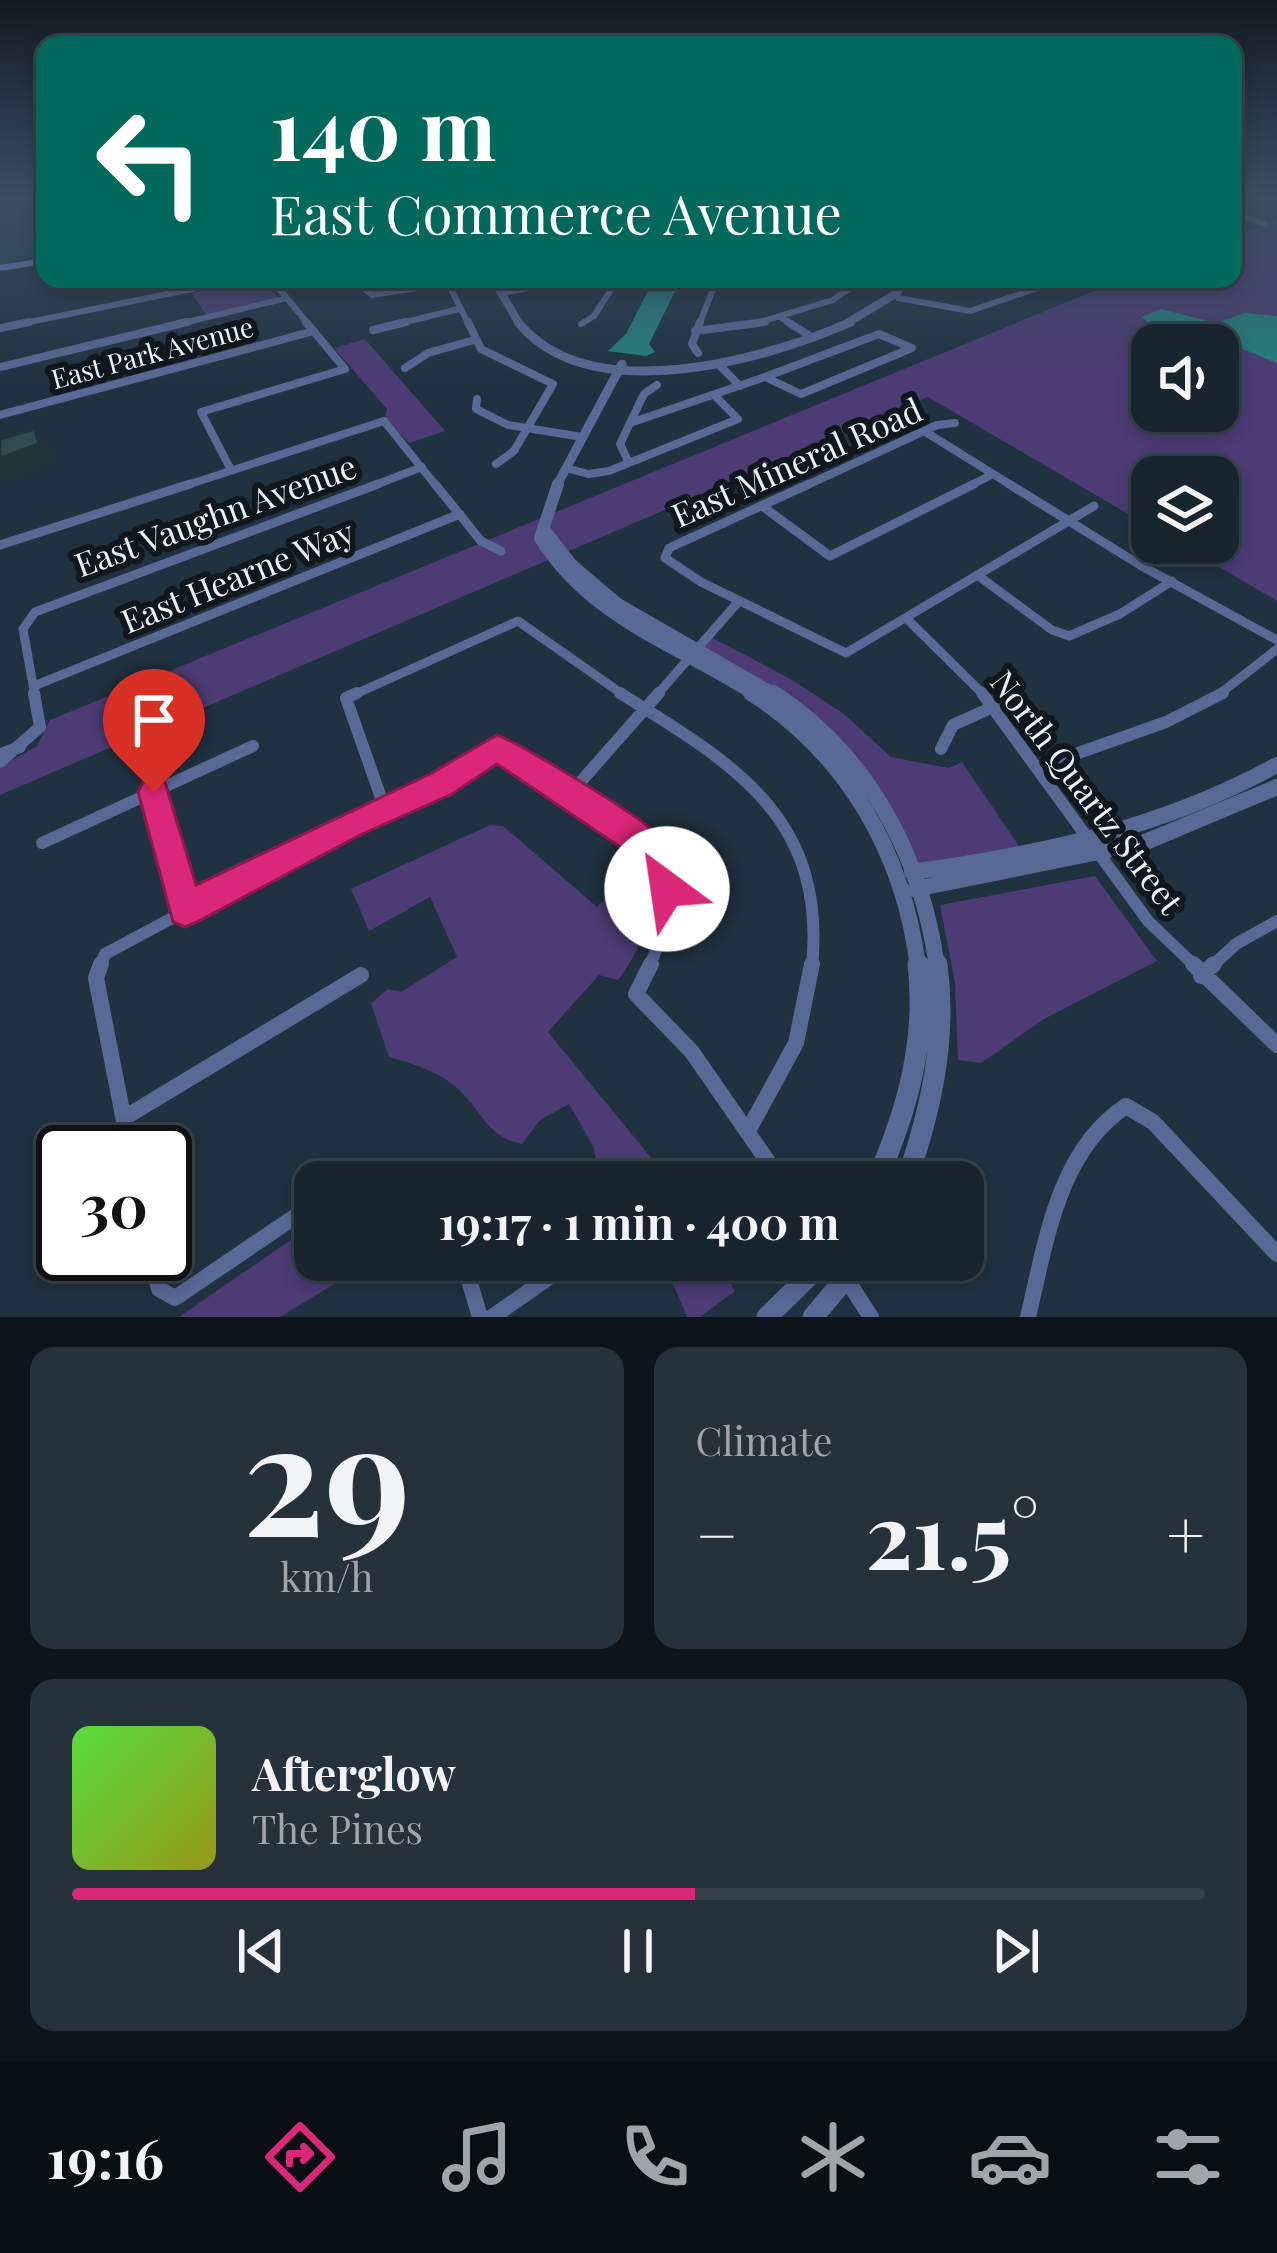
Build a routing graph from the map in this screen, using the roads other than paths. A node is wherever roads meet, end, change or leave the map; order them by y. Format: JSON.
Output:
{"nodes":[{"id":1,"x":36,"y":262,"type":"edge"},
{"id":2,"x":0,"y":270,"type":"edge"},
{"id":3,"x":67,"y":288,"type":"edge"},
{"id":4,"x":198,"y":288,"type":"edge"},
{"id":5,"x":279,"y":288,"type":"edge"},
{"id":6,"x":363,"y":288,"type":"edge"},
{"id":7,"x":403,"y":288,"type":"edge"},
{"id":8,"x":451,"y":288,"type":"edge"},
{"id":9,"x":498,"y":288,"type":"edge"},
{"id":10,"x":520,"y":288,"type":"edge"},
{"id":11,"x":612,"y":288,"type":"edge"},
{"id":12,"x":712,"y":288,"type":"edge"},
{"id":13,"x":852,"y":288,"type":"edge"},
{"id":14,"x":902,"y":288,"type":"edge"},
{"id":15,"x":1038,"y":288,"type":"edge"},
{"id":16,"x":501,"y":293,"type":"junction"},
{"id":17,"x":287,"y":298,"type":"junction"},
{"id":18,"x":898,"y":298,"type":"junction"},
{"id":19,"x":459,"y":309,"type":"junction"},
{"id":20,"x":947,"y":310,"type":"junction"},
{"id":21,"x":72,"y":314,"type":"junction"},
{"id":22,"x":780,"y":317,"type":"junction"},
{"id":23,"x":941,"y":321,"type":"dead end"},
{"id":24,"x":581,"y":323,"type":"dead end"},
{"id":25,"x":0,"y":328,"type":"edge"},
{"id":26,"x":373,"y":330,"type":"dead end"},
{"id":27,"x":314,"y":331,"type":"junction"},
{"id":28,"x":695,"y":331,"type":"junction"},
{"id":29,"x":810,"y":336,"type":"junction"},
{"id":30,"x":474,"y":340,"type":"junction"},
{"id":31,"x":698,"y":353,"type":"dead end"},
{"id":32,"x":622,"y":364,"type":"junction"},
{"id":33,"x":723,"y":366,"type":"junction"},
{"id":34,"x":0,"y":368,"type":"edge"},
{"id":35,"x":405,"y":368,"type":"dead end"},
{"id":36,"x":765,"y":377,"type":"junction"},
{"id":37,"x":657,"y":385,"type":"dead end"},
{"id":38,"x":743,"y":385,"type":"junction"},
{"id":39,"x":715,"y":396,"type":"junction"},
{"id":40,"x":477,"y":399,"type":"dead end"},
{"id":41,"x":0,"y":415,"type":"edge"},
{"id":42,"x":630,"y":423,"type":"junction"},
{"id":43,"x":955,"y":423,"type":"dead end"},
{"id":44,"x":529,"y":429,"type":"junction"},
{"id":45,"x":924,"y":431,"type":"junction"},
{"id":46,"x":582,"y":437,"type":"junction"},
{"id":47,"x":629,"y":463,"type":"junction"},
{"id":48,"x":496,"y":464,"type":"dead end"},
{"id":49,"x":422,"y":466,"type":"junction"},
{"id":50,"x":566,"y":468,"type":"junction"},
{"id":51,"x":231,"y":470,"type":"junction"},
{"id":52,"x":993,"y":474,"type":"junction"},
{"id":53,"x":762,"y":506,"type":"junction"},
{"id":54,"x":1094,"y":506,"type":"dead end"},
{"id":55,"x":460,"y":514,"type":"junction"},
{"id":56,"x":1072,"y":523,"type":"junction"},
{"id":57,"x":0,"y":545,"type":"edge"},
{"id":58,"x":501,"y":551,"type":"dead end"},
{"id":59,"x":980,"y":577,"type":"junction"},
{"id":60,"x":1172,"y":580,"type":"junction"},
{"id":61,"x":739,"y":601,"type":"junction"},
{"id":62,"x":907,"y":619,"type":"junction"},
{"id":63,"x":1277,"y":645,"type":"edge"},
{"id":64,"x":693,"y":655,"type":"junction"},
{"id":65,"x":34,"y":686,"type":"junction"},
{"id":66,"x":995,"y":706,"type":"junction"},
{"id":67,"x":645,"y":708,"type":"junction"},
{"id":68,"x":253,"y":746,"type":"dead end"},
{"id":69,"x":941,"y":749,"type":"dead end"},
{"id":70,"x":0,"y":758,"type":"edge"},
{"id":71,"x":1277,"y":765,"type":"edge"},
{"id":72,"x":1040,"y":767,"type":"junction"},
{"id":73,"x":1277,"y":787,"type":"edge"},
{"id":74,"x":154,"y":792,"type":"junction"},
{"id":75,"x":569,"y":795,"type":"junction"},
{"id":76,"x":385,"y":809,"type":"junction"},
{"id":77,"x":42,"y":843,"type":"dead end"},
{"id":78,"x":1094,"y":850,"type":"junction"},
{"id":79,"x":912,"y":881,"type":"junction"},
{"id":80,"x":185,"y":909,"type":"junction"},
{"id":81,"x":1277,"y":921,"type":"edge"},
{"id":82,"x":361,"y":975,"type":"dead end"},
{"id":83,"x":1201,"y":976,"type":"junction"},
{"id":84,"x":1277,"y":1045,"type":"edge"},
{"id":85,"x":124,"y":1118,"type":"junction"},
{"id":86,"x":125,"y":1125,"type":"edge"},
{"id":87,"x":748,"y":1131,"type":"junction"},
{"id":88,"x":768,"y":1161,"type":"edge"},
{"id":89,"x":886,"y":1161,"type":"edge"},
{"id":90,"x":913,"y":1161,"type":"edge"},
{"id":91,"x":294,"y":1218,"type":"edge"},
{"id":92,"x":1277,"y":1254,"type":"edge"},
{"id":93,"x":157,"y":1281,"type":"edge"},
{"id":94,"x":470,"y":1281,"type":"edge"},
{"id":95,"x":544,"y":1281,"type":"edge"},
{"id":96,"x":819,"y":1281,"type":"edge"},
{"id":97,"x":833,"y":1281,"type":"edge"},
{"id":98,"x":851,"y":1281,"type":"edge"},
{"id":99,"x":480,"y":1317,"type":"edge"},
{"id":100,"x":492,"y":1317,"type":"edge"},
{"id":101,"x":766,"y":1317,"type":"edge"},
{"id":102,"x":814,"y":1317,"type":"edge"},
{"id":103,"x":871,"y":1317,"type":"edge"},
{"id":104,"x":1028,"y":1317,"type":"edge"}],
"edges":[{"from":1,"to":2,"type":"main road"},
{"from":3,"to":21,"type":"street"},
{"from":4,"to":21,"type":"street"},
{"from":5,"to":17,"type":"street"},
{"from":6,"to":7,"type":"street"},
{"from":8,"to":19,"type":"street"},
{"from":9,"to":16,"type":"street"},
{"from":10,"to":16,"type":"street"},
{"from":11,"to":24,"type":"street"},
{"from":12,"to":28,"type":"street"},
{"from":13,"to":22,"type":"street"},
{"from":14,"to":18,"type":"street"},
{"from":15,"to":20,"type":"street"},
{"from":16,"to":32,"type":"street"},
{"from":17,"to":27,"type":"street"},
{"from":17,"to":34,"type":"street"},
{"from":18,"to":20,"type":"street"},
{"from":18,"to":29,"type":"street"},
{"from":19,"to":26,"type":"street"},
{"from":19,"to":30,"type":"street"},
{"from":20,"to":23,"type":"street"},
{"from":21,"to":25,"type":"street"},
{"from":22,"to":28,"type":"street"},
{"from":22,"to":29,"type":"street"},
{"from":27,"to":41,"type":"street","name":"East Park Avenue"},
{"from":27,"to":51,"type":"street"},
{"from":28,"to":31,"type":"street"},
{"from":29,"to":33,"type":"street"},
{"from":30,"to":35,"type":"street"},
{"from":30,"to":44,"type":"street"},
{"from":32,"to":33,"type":"street"},
{"from":32,"to":46,"type":"street"},
{"from":33,"to":38,"type":"street"},
{"from":36,"to":36,"type":"street"},
{"from":36,"to":38,"type":"street"},
{"from":37,"to":42,"type":"street"},
{"from":38,"to":39,"type":"street"},
{"from":39,"to":42,"type":"street"},
{"from":39,"to":47,"type":"street"},
{"from":40,"to":44,"type":"street"},
{"from":42,"to":47,"type":"street"},
{"from":43,"to":45,"type":"street","name":"East Mineral Road"},
{"from":44,"to":46,"type":"street"},
{"from":44,"to":48,"type":"street"},
{"from":45,"to":52,"type":"street"},
{"from":45,"to":53,"type":"street","name":"East Mineral Road"},
{"from":46,"to":50,"type":"street"},
{"from":47,"to":50,"type":"street"},
{"from":49,"to":51,"type":"street"},
{"from":49,"to":55,"type":"street"},
{"from":49,"to":65,"type":"street","name":"East Vaughn Avenue"},
{"from":50,"to":64,"type":"street"},
{"from":51,"to":57,"type":"street"},
{"from":52,"to":53,"type":"street"},
{"from":52,"to":56,"type":"street"},
{"from":53,"to":61,"type":"street","name":"East Mineral Road"},
{"from":54,"to":56,"type":"street"},
{"from":55,"to":58,"type":"street"},
{"from":55,"to":65,"type":"street","name":"East Hearne Way"},
{"from":56,"to":59,"type":"street"},
{"from":56,"to":60,"type":"street"},
{"from":59,"to":60,"type":"street"},
{"from":59,"to":62,"type":"street"},
{"from":60,"to":63,"type":"street"},
{"from":61,"to":62,"type":"street"},
{"from":61,"to":64,"type":"street"},
{"from":62,"to":66,"type":"street","name":"North Quartz Street"},
{"from":63,"to":72,"type":"street"},
{"from":64,"to":67,"type":"street"},
{"from":64,"to":79,"type":"street"},
{"from":65,"to":70,"type":"street"},
{"from":66,"to":69,"type":"street"},
{"from":66,"to":72,"type":"street","name":"North Quartz Street"},
{"from":67,"to":75,"type":"street"},
{"from":67,"to":76,"type":"street"},
{"from":67,"to":87,"type":"street"},
{"from":68,"to":74,"type":"street"},
{"from":71,"to":78,"type":"street"},
{"from":72,"to":78,"type":"street","name":"North Quartz Street"},
{"from":73,"to":78,"type":"street"},
{"from":74,"to":77,"type":"street"},
{"from":74,"to":80,"type":"street"},
{"from":75,"to":76,"type":"street"},
{"from":75,"to":87,"type":"street"},
{"from":76,"to":80,"type":"street"},
{"from":78,"to":79,"type":"street"},
{"from":78,"to":83,"type":"street","name":"North Quartz Street"},
{"from":79,"to":89,"type":"street"},
{"from":79,"to":90,"type":"street"},
{"from":80,"to":85,"type":"street"},
{"from":81,"to":83,"type":"street"},
{"from":82,"to":85,"type":"street"},
{"from":83,"to":84,"type":"street","name":"North Quartz Street"},
{"from":85,"to":86,"type":"street"},
{"from":87,"to":88,"type":"street"},
{"from":91,"to":93,"type":"street"},
{"from":92,"to":104,"type":"street"},
{"from":94,"to":99,"type":"street"},
{"from":95,"to":100,"type":"street"},
{"from":96,"to":101,"type":"street"},
{"from":97,"to":102,"type":"street"},
{"from":98,"to":103,"type":"street"}]}
